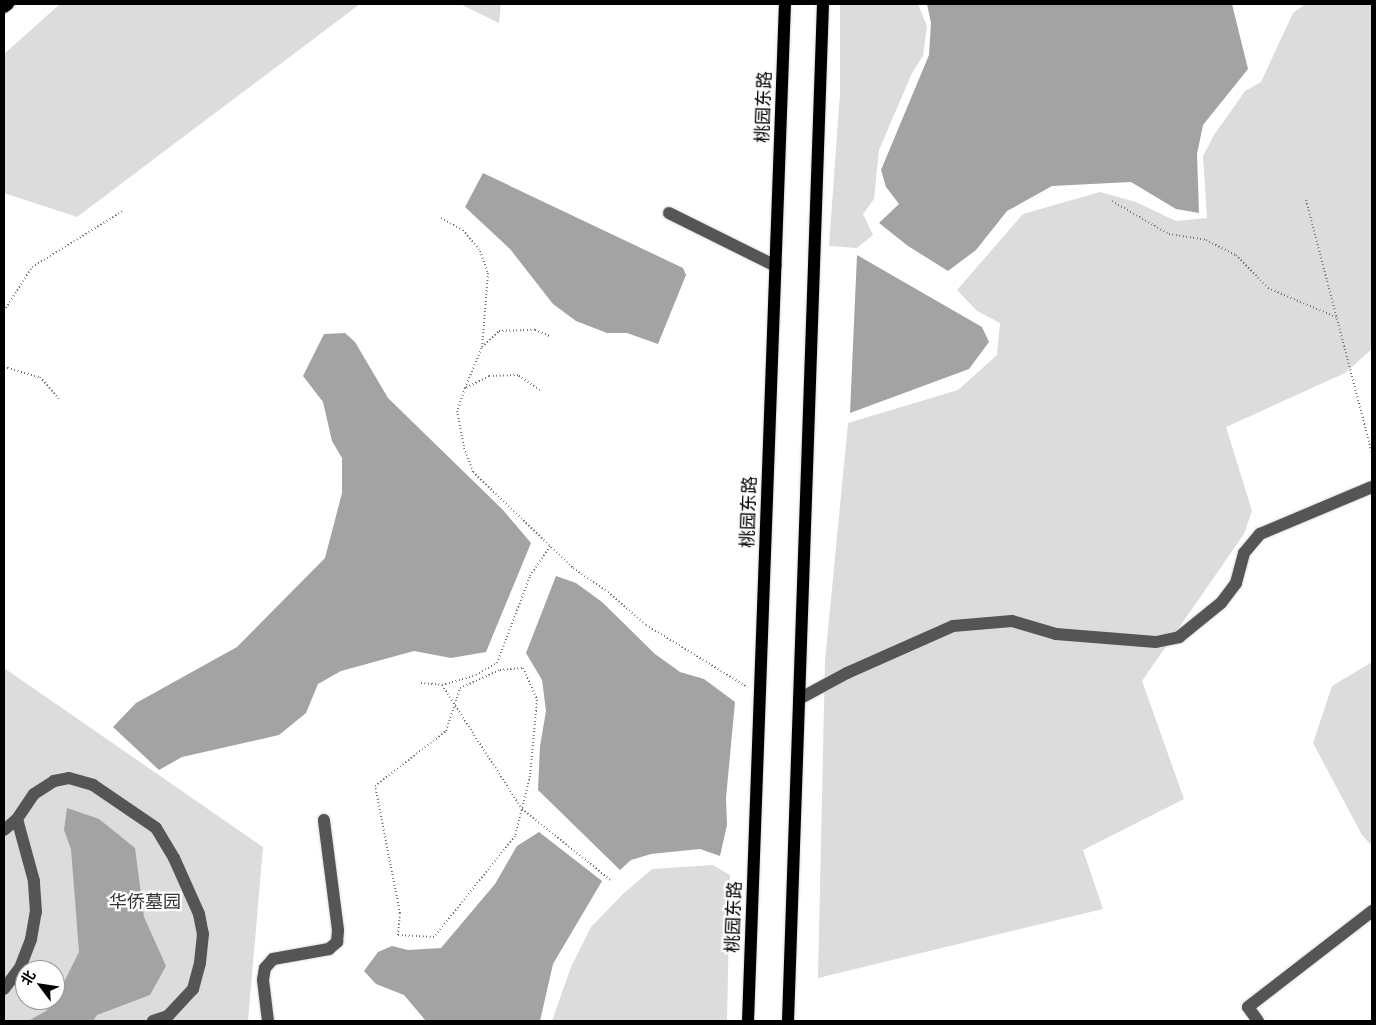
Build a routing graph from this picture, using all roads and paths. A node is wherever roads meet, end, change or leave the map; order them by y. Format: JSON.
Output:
{"nodes":[{"id":1,"x":8,"y":4,"type":"edge"},
{"id":2,"x":785,"y":4,"type":"edge"},
{"id":3,"x":823,"y":4,"type":"edge"},
{"id":4,"x":4,"y":7,"type":"edge"},
{"id":5,"x":1306,"y":200,"type":"dead end"},
{"id":6,"x":1112,"y":201,"type":"dead end"},
{"id":7,"x":123,"y":210,"type":"dead end"},
{"id":8,"x":669,"y":213,"type":"dead end"},
{"id":9,"x":441,"y":218,"type":"dead end"},
{"id":10,"x":776,"y":266,"type":"junction"},
{"id":11,"x":4,"y":311,"type":"edge"},
{"id":12,"x":1338,"y":318,"type":"junction"},
{"id":13,"x":550,"y":336,"type":"dead end"},
{"id":14,"x":482,"y":347,"type":"junction"},
{"id":15,"x":4,"y":367,"type":"edge"},
{"id":16,"x":465,"y":388,"type":"junction"},
{"id":17,"x":540,"y":390,"type":"dead end"},
{"id":18,"x":59,"y":399,"type":"dead end"},
{"id":19,"x":1372,"y":454,"type":"edge"},
{"id":20,"x":1372,"y":487,"type":"edge"},
{"id":21,"x":550,"y":546,"type":"junction"},
{"id":22,"x":421,"y":683,"type":"dead end"},
{"id":23,"x":442,"y":685,"type":"junction"},
{"id":24,"x":760,"y":694,"type":"junction"},
{"id":25,"x":799,"y":699,"type":"junction"},
{"id":26,"x":454,"y":707,"type":"junction"},
{"id":27,"x":522,"y":809,"type":"junction"},
{"id":28,"x":17,"y":819,"type":"junction"},
{"id":29,"x":324,"y":820,"type":"dead end"},
{"id":30,"x":4,"y":830,"type":"edge"},
{"id":31,"x":612,"y":881,"type":"dead end"},
{"id":32,"x":1372,"y":911,"type":"edge"},
{"id":33,"x":4,"y":989,"type":"edge"},
{"id":34,"x":169,"y":1018,"type":"edge"},
{"id":35,"x":153,"y":1021,"type":"edge"},
{"id":36,"x":268,"y":1021,"type":"edge"},
{"id":37,"x":748,"y":1021,"type":"edge"},
{"id":38,"x":788,"y":1021,"type":"edge"},
{"id":39,"x":1258,"y":1021,"type":"edge"}],
"edges":[{"from":1,"to":4,"type":"main road"},
{"from":2,"to":10,"type":"main road","name":"桃园东路"},
{"from":3,"to":25,"type":"main road"},
{"from":5,"to":12,"type":"path"},
{"from":6,"to":12,"type":"path"},
{"from":7,"to":11,"type":"path"},
{"from":8,"to":10,"type":"street"},
{"from":9,"to":14,"type":"path"},
{"from":10,"to":24,"type":"main road","name":"桃园东路"},
{"from":12,"to":19,"type":"path"},
{"from":13,"to":14,"type":"path"},
{"from":14,"to":16,"type":"path"},
{"from":15,"to":18,"type":"path"},
{"from":16,"to":17,"type":"path"},
{"from":16,"to":21,"type":"path"},
{"from":20,"to":25,"type":"street"},
{"from":21,"to":23,"type":"path"},
{"from":21,"to":24,"type":"path"},
{"from":22,"to":23,"type":"path"},
{"from":23,"to":26,"type":"path"},
{"from":24,"to":37,"type":"main road","name":"桃园东路"},
{"from":25,"to":38,"type":"main road"},
{"from":26,"to":27,"type":"path"},
{"from":26,"to":27,"type":"path"},
{"from":26,"to":27,"type":"path"},
{"from":27,"to":31,"type":"path"},
{"from":28,"to":30,"type":"street"},
{"from":28,"to":33,"type":"street"},
{"from":28,"to":34,"type":"street"},
{"from":29,"to":36,"type":"street"},
{"from":32,"to":39,"type":"street"},
{"from":34,"to":35,"type":"street"}]}
